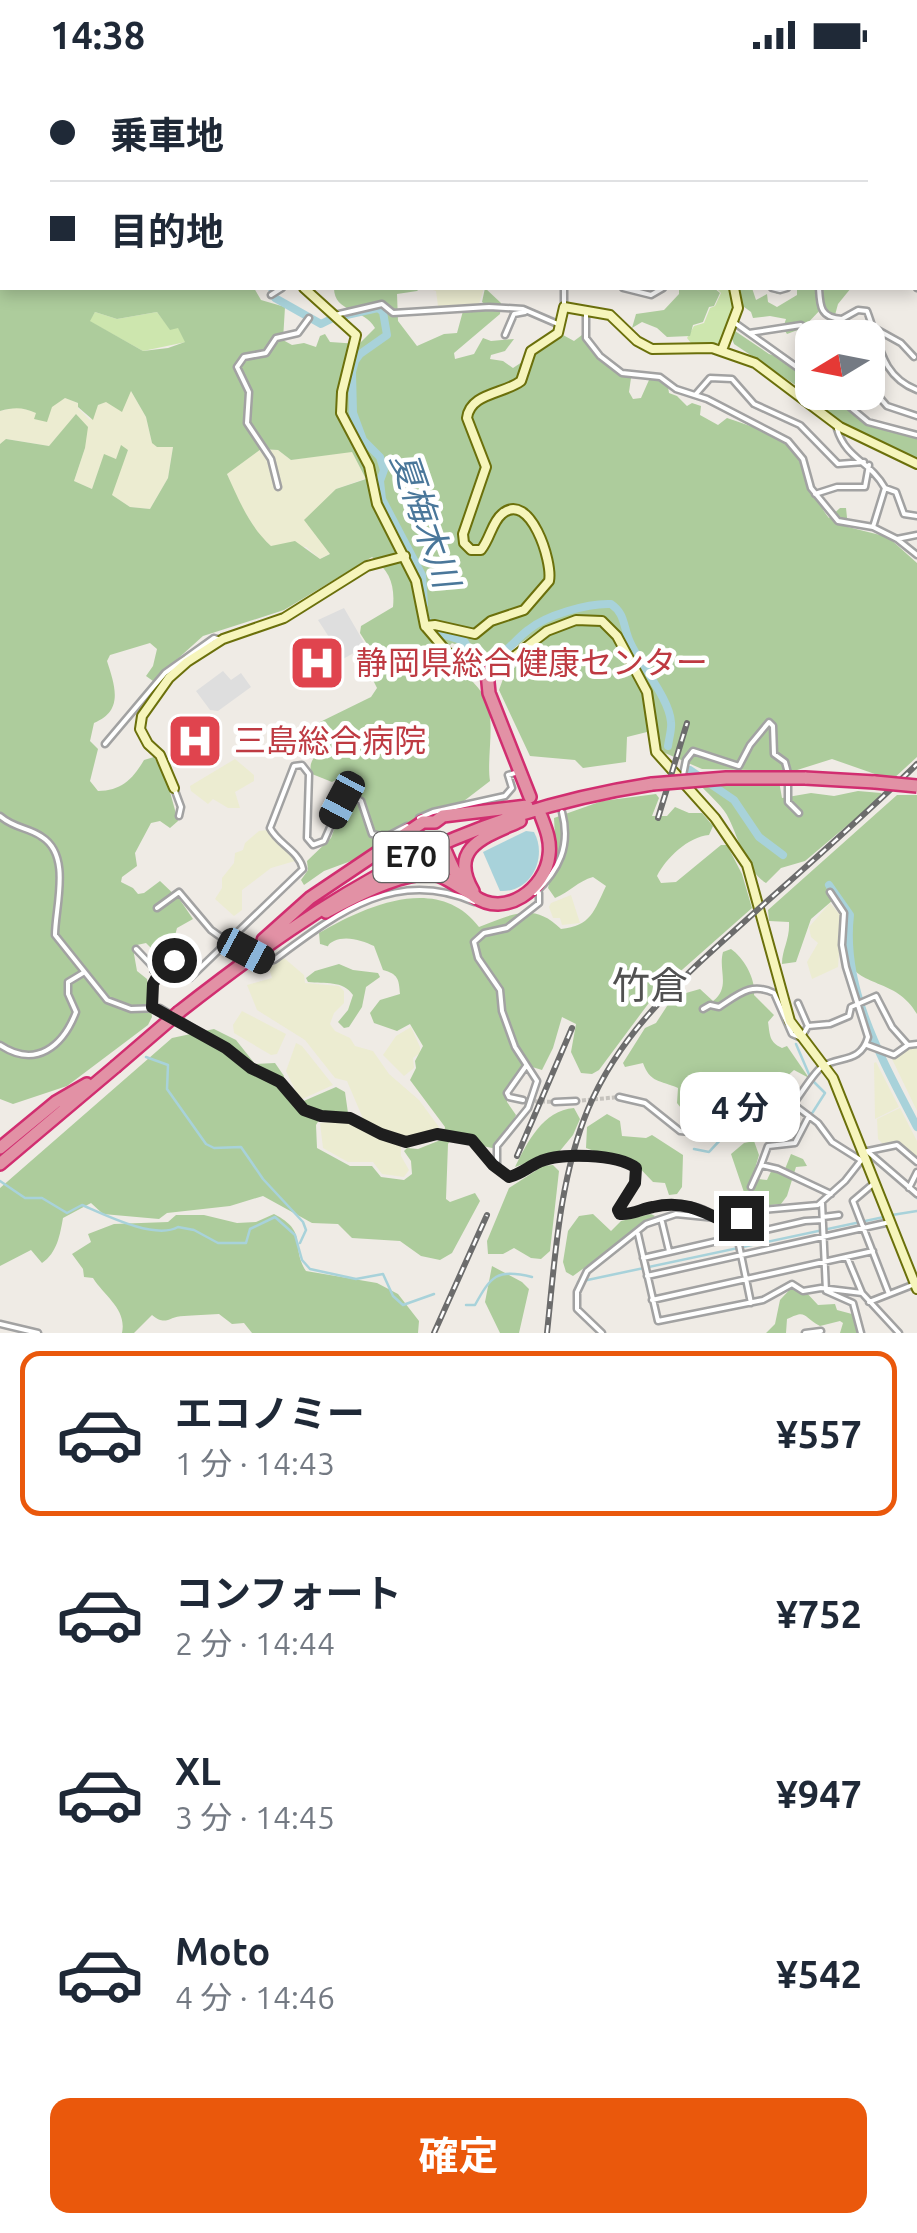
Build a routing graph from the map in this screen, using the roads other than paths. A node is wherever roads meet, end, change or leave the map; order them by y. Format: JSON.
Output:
{"nodes":[{"id":1,"x":279,"y":290,"type":"edge"},
{"id":2,"x":306,"y":290,"type":"edge"},
{"id":3,"x":564,"y":290,"type":"edge"},
{"id":4,"x":630,"y":290,"type":"edge"},
{"id":5,"x":659,"y":290,"type":"edge"},
{"id":6,"x":734,"y":290,"type":"edge"},
{"id":7,"x":819,"y":290,"type":"edge"},
{"id":8,"x":273,"y":294,"type":"dead end"},
{"id":9,"x":564,"y":306,"type":"junction"},
{"id":10,"x":586,"y":310,"type":"junction"},
{"id":11,"x":531,"y":314,"type":"junction"},
{"id":12,"x":331,"y":315,"type":"junction"},
{"id":13,"x":309,"y":318,"type":"dead end"},
{"id":14,"x":870,"y":320,"type":"edge"},
{"id":15,"x":734,"y":322,"type":"junction"},
{"id":16,"x":560,"y":325,"type":"junction"},
{"id":17,"x":795,"y":326,"type":"edge"},
{"id":18,"x":749,"y":333,"type":"junction"},
{"id":19,"x":885,"y":333,"type":"edge"},
{"id":20,"x":505,"y":335,"type":"dead end"},
{"id":21,"x":722,"y":350,"type":"junction"},
{"id":22,"x":914,"y":357,"type":"dead end"},
{"id":23,"x":885,"y":361,"type":"edge"},
{"id":24,"x":795,"y":366,"type":"edge"},
{"id":25,"x":917,"y":390,"type":"edge"},
{"id":26,"x":696,"y":395,"type":"junction"},
{"id":27,"x":885,"y":404,"type":"edge"},
{"id":28,"x":854,"y":410,"type":"edge"},
{"id":29,"x":917,"y":416,"type":"edge"},
{"id":30,"x":837,"y":426,"type":"junction"},
{"id":31,"x":917,"y":435,"type":"edge"},
{"id":32,"x":866,"y":463,"type":"junction"},
{"id":33,"x":917,"y":464,"type":"edge"},
{"id":34,"x":278,"y":486,"type":"dead end"},
{"id":35,"x":886,"y":488,"type":"junction"},
{"id":36,"x":815,"y":494,"type":"junction"},
{"id":37,"x":917,"y":516,"type":"edge"},
{"id":38,"x":873,"y":527,"type":"junction"},
{"id":39,"x":917,"y":535,"type":"edge"},
{"id":40,"x":897,"y":539,"type":"junction"},
{"id":41,"x":917,"y":555,"type":"edge"},
{"id":42,"x":404,"y":556,"type":"junction"},
{"id":43,"x":429,"y":626,"type":"junction"},
{"id":44,"x":223,"y":639,"type":"junction"},
{"id":45,"x":487,"y":672,"type":"junction"},
{"id":46,"x":105,"y":744,"type":"dead end"},
{"id":47,"x":514,"y":773,"type":"dead end"},
{"id":48,"x":682,"y":781,"type":"junction"},
{"id":49,"x":917,"y":786,"type":"edge"},
{"id":50,"x":174,"y":788,"type":"joint"},
{"id":51,"x":614,"y":790,"type":"junction"},
{"id":52,"x":532,"y":796,"type":"dead end"},
{"id":53,"x":581,"y":797,"type":"junction"},
{"id":54,"x":562,"y":812,"type":"dead end"},
{"id":55,"x":799,"y":813,"type":"dead end"},
{"id":56,"x":0,"y":816,"type":"edge"},
{"id":57,"x":179,"y":816,"type":"dead end"},
{"id":58,"x":540,"y":817,"type":"dead end"},
{"id":59,"x":446,"y":849,"type":"dead end"},
{"id":60,"x":538,"y":891,"type":"junction"},
{"id":61,"x":830,"y":892,"type":"dead end"},
{"id":62,"x":474,"y":894,"type":"junction"},
{"id":63,"x":157,"y":908,"type":"dead end"},
{"id":64,"x":221,"y":939,"type":"junction"},
{"id":65,"x":178,"y":943,"type":"dead end"},
{"id":66,"x":136,"y":949,"type":"dead end"},
{"id":67,"x":262,"y":957,"type":"junction"},
{"id":68,"x":157,"y":971,"type":"junction"},
{"id":69,"x":231,"y":972,"type":"junction"},
{"id":70,"x":84,"y":974,"type":"junction"},
{"id":71,"x":798,"y":1003,"type":"dead end"},
{"id":72,"x":860,"y":1003,"type":"junction"},
{"id":73,"x":152,"y":1007,"type":"junction"},
{"id":74,"x":703,"y":1008,"type":"dead end"},
{"id":75,"x":808,"y":1026,"type":"junction"},
{"id":76,"x":801,"y":1038,"type":"junction"},
{"id":77,"x":917,"y":1044,"type":"edge"},
{"id":78,"x":0,"y":1045,"type":"edge"},
{"id":79,"x":908,"y":1045,"type":"junction"},
{"id":80,"x":869,"y":1046,"type":"junction"},
{"id":81,"x":824,"y":1065,"type":"junction"},
{"id":82,"x":526,"y":1066,"type":"junction"},
{"id":83,"x":620,"y":1097,"type":"tunnel mouth"},
{"id":84,"x":523,"y":1100,"type":"dead end"},
{"id":85,"x":576,"y":1100,"type":"tunnel mouth"},
{"id":86,"x":554,"y":1102,"type":"tunnel mouth"},
{"id":87,"x":794,"y":1104,"type":"junction"},
{"id":88,"x":809,"y":1116,"type":"junction"},
{"id":89,"x":45,"y":1124,"type":"junction"},
{"id":90,"x":0,"y":1148,"type":"edge"},
{"id":91,"x":864,"y":1155,"type":"junction"},
{"id":92,"x":917,"y":1162,"type":"edge"},
{"id":93,"x":0,"y":1164,"type":"edge"},
{"id":94,"x":761,"y":1165,"type":"junction"},
{"id":95,"x":497,"y":1168,"type":"junction"},
{"id":96,"x":917,"y":1172,"type":"edge"},
{"id":97,"x":0,"y":1174,"type":"edge"},
{"id":98,"x":875,"y":1182,"type":"junction"},
{"id":99,"x":751,"y":1188,"type":"dead end"},
{"id":100,"x":910,"y":1188,"type":"junction"},
{"id":101,"x":917,"y":1193,"type":"edge"},
{"id":102,"x":832,"y":1194,"type":"junction"},
{"id":103,"x":822,"y":1202,"type":"junction"},
{"id":104,"x":839,"y":1215,"type":"dead end"},
{"id":105,"x":716,"y":1218,"type":"junction"},
{"id":106,"x":823,"y":1219,"type":"junction"},
{"id":107,"x":662,"y":1220,"type":"junction"},
{"id":108,"x":734,"y":1221,"type":"junction"},
{"id":109,"x":890,"y":1222,"type":"junction"},
{"id":110,"x":864,"y":1228,"type":"junction"},
{"id":111,"x":637,"y":1233,"type":"junction"},
{"id":112,"x":737,"y":1236,"type":"junction"},
{"id":113,"x":824,"y":1237,"type":"junction"},
{"id":114,"x":741,"y":1251,"type":"junction"},
{"id":115,"x":872,"y":1251,"type":"junction"},
{"id":116,"x":669,"y":1252,"type":"junction"},
{"id":117,"x":847,"y":1257,"type":"junction"},
{"id":118,"x":642,"y":1258,"type":"junction"},
{"id":119,"x":825,"y":1262,"type":"junction"},
{"id":120,"x":647,"y":1276,"type":"junction"},
{"id":121,"x":747,"y":1279,"type":"junction"},
{"id":122,"x":916,"y":1287,"type":"edge"},
{"id":123,"x":826,"y":1290,"type":"junction"},
{"id":124,"x":862,"y":1294,"type":"junction"},
{"id":125,"x":889,"y":1294,"type":"junction"},
{"id":126,"x":652,"y":1300,"type":"junction"},
{"id":127,"x":869,"y":1302,"type":"junction"},
{"id":128,"x":751,"y":1303,"type":"junction"},
{"id":129,"x":0,"y":1324,"type":"edge"},
{"id":130,"x":821,"y":1330,"type":"dead end"},
{"id":131,"x":38,"y":1333,"type":"edge"},
{"id":132,"x":602,"y":1333,"type":"edge"},
{"id":133,"x":806,"y":1333,"type":"edge"},
{"id":134,"x":861,"y":1333,"type":"edge"},
{"id":135,"x":899,"y":1333,"type":"edge"}],
"edges":[{"from":1,"to":8,"type":"street"},
{"from":2,"to":12,"type":"street"},
{"from":3,"to":9,"type":"street"},
{"from":4,"to":5,"type":"street"},
{"from":6,"to":15,"type":"street"},
{"from":7,"to":14,"type":"street"},
{"from":9,"to":10,"type":"street"},
{"from":9,"to":16,"type":"street"},
{"from":10,"to":21,"type":"street"},
{"from":10,"to":26,"type":"street"},
{"from":11,"to":12,"type":"street"},
{"from":11,"to":16,"type":"street"},
{"from":11,"to":20,"type":"street"},
{"from":12,"to":42,"type":"street"},
{"from":13,"to":34,"type":"street"},
{"from":15,"to":18,"type":"street"},
{"from":15,"to":21,"type":"street"},
{"from":16,"to":43,"type":"street"},
{"from":17,"to":18,"type":"street"},
{"from":18,"to":24,"type":"street"},
{"from":19,"to":22,"type":"street"},
{"from":21,"to":30,"type":"street"},
{"from":23,"to":25,"type":"street"},
{"from":26,"to":32,"type":"street"},
{"from":26,"to":36,"type":"street"},
{"from":27,"to":29,"type":"street"},
{"from":28,"to":31,"type":"street"},
{"from":30,"to":32,"type":"street"},
{"from":30,"to":33,"type":"street"},
{"from":32,"to":35,"type":"street"},
{"from":32,"to":36,"type":"street"},
{"from":35,"to":37,"type":"street"},
{"from":35,"to":38,"type":"street"},
{"from":36,"to":38,"type":"street"},
{"from":38,"to":40,"type":"street"},
{"from":39,"to":40,"type":"street"},
{"from":40,"to":41,"type":"street"},
{"from":42,"to":43,"type":"street"},
{"from":42,"to":44,"type":"street"},
{"from":43,"to":45,"type":"street"},
{"from":44,"to":46,"type":"street"},
{"from":44,"to":50,"type":"street"},
{"from":45,"to":48,"type":"street"},
{"from":45,"to":52,"type":"highway"},
{"from":47,"to":64,"type":"street"},
{"from":48,"to":55,"type":"street"},
{"from":48,"to":76,"type":"street"},
{"from":49,"to":51,"type":"highway","number":"E70","bridge":true},
{"from":50,"to":57,"type":"street"},
{"from":51,"to":53,"type":"highway","number":"E70"},
{"from":51,"to":62,"type":"highway"},
{"from":53,"to":67,"type":"highway","number":"E70"},
{"from":53,"to":69,"type":"highway"},
{"from":54,"to":60,"type":"street"},
{"from":56,"to":70,"type":"street"},
{"from":58,"to":62,"type":"highway"},
{"from":59,"to":62,"type":"highway"},
{"from":60,"to":67,"type":"street"},
{"from":60,"to":82,"type":"street"},
{"from":61,"to":72,"type":"street"},
{"from":62,"to":67,"type":"highway"},
{"from":63,"to":64,"type":"street"},
{"from":64,"to":67,"type":"street","bridge":true},
{"from":64,"to":68,"type":"street"},
{"from":65,"to":68,"type":"street"},
{"from":66,"to":68,"type":"street"},
{"from":67,"to":69,"type":"highway","number":"E70"},
{"from":68,"to":73,"type":"street"},
{"from":69,"to":89,"type":"highway","number":"E70","bridge":true},
{"from":70,"to":73,"type":"street"},
{"from":70,"to":78,"type":"street"},
{"from":71,"to":75,"type":"street"},
{"from":72,"to":75,"type":"street"},
{"from":72,"to":79,"type":"street"},
{"from":72,"to":80,"type":"street"},
{"from":73,"to":95,"type":"street"},
{"from":74,"to":76,"type":"street"},
{"from":75,"to":76,"type":"street"},
{"from":76,"to":81,"type":"street"},
{"from":77,"to":79,"type":"street"},
{"from":79,"to":80,"type":"street"},
{"from":80,"to":81,"type":"street"},
{"from":81,"to":87,"type":"street"},
{"from":81,"to":91,"type":"street"},
{"from":82,"to":84,"type":"street"},
{"from":82,"to":95,"type":"street"},
{"from":83,"to":87,"type":"street"},
{"from":85,"to":86,"type":"street"},
{"from":87,"to":88,"type":"street"},
{"from":88,"to":91,"type":"street"},
{"from":88,"to":94,"type":"street"},
{"from":89,"to":90,"type":"highway"},
{"from":89,"to":93,"type":"highway","number":"E70"},
{"from":89,"to":97,"type":"highway"},
{"from":91,"to":92,"type":"street"},
{"from":91,"to":98,"type":"street"},
{"from":91,"to":100,"type":"street"},
{"from":91,"to":102,"type":"street"},
{"from":94,"to":99,"type":"street"},
{"from":94,"to":102,"type":"street"},
{"from":95,"to":105,"type":"street","bridge":true},
{"from":96,"to":100,"type":"street"},
{"from":98,"to":109,"type":"street"},
{"from":98,"to":110,"type":"street"},
{"from":100,"to":101,"type":"street"},
{"from":102,"to":103,"type":"street"},
{"from":103,"to":106,"type":"street"},
{"from":103,"to":108,"type":"street"},
{"from":104,"to":106,"type":"street"},
{"from":105,"to":107,"type":"street"},
{"from":105,"to":108,"type":"street"},
{"from":106,"to":112,"type":"street"},
{"from":106,"to":113,"type":"street"},
{"from":107,"to":111,"type":"street"},
{"from":107,"to":116,"type":"street"},
{"from":108,"to":112,"type":"street"},
{"from":109,"to":110,"type":"street"},
{"from":109,"to":122,"type":"street"},
{"from":110,"to":113,"type":"street"},
{"from":110,"to":115,"type":"street"},
{"from":111,"to":118,"type":"street"},
{"from":111,"to":132,"type":"street"},
{"from":112,"to":114,"type":"street"},
{"from":112,"to":116,"type":"street"},
{"from":113,"to":114,"type":"street"},
{"from":113,"to":119,"type":"street"},
{"from":114,"to":120,"type":"street"},
{"from":114,"to":121,"type":"street"},
{"from":115,"to":117,"type":"street"},
{"from":115,"to":125,"type":"street"},
{"from":116,"to":118,"type":"street"},
{"from":117,"to":119,"type":"street"},
{"from":117,"to":124,"type":"street"},
{"from":118,"to":120,"type":"street"},
{"from":119,"to":121,"type":"street"},
{"from":119,"to":123,"type":"street"},
{"from":120,"to":126,"type":"street"},
{"from":121,"to":126,"type":"street"},
{"from":121,"to":128,"type":"street"},
{"from":122,"to":125,"type":"street"},
{"from":123,"to":124,"type":"street"},
{"from":123,"to":128,"type":"street"},
{"from":123,"to":134,"type":"street"},
{"from":124,"to":127,"type":"street"},
{"from":125,"to":127,"type":"street"},
{"from":126,"to":128,"type":"street"},
{"from":127,"to":135,"type":"street"},
{"from":129,"to":131,"type":"street"},
{"from":130,"to":133,"type":"street"}]}
